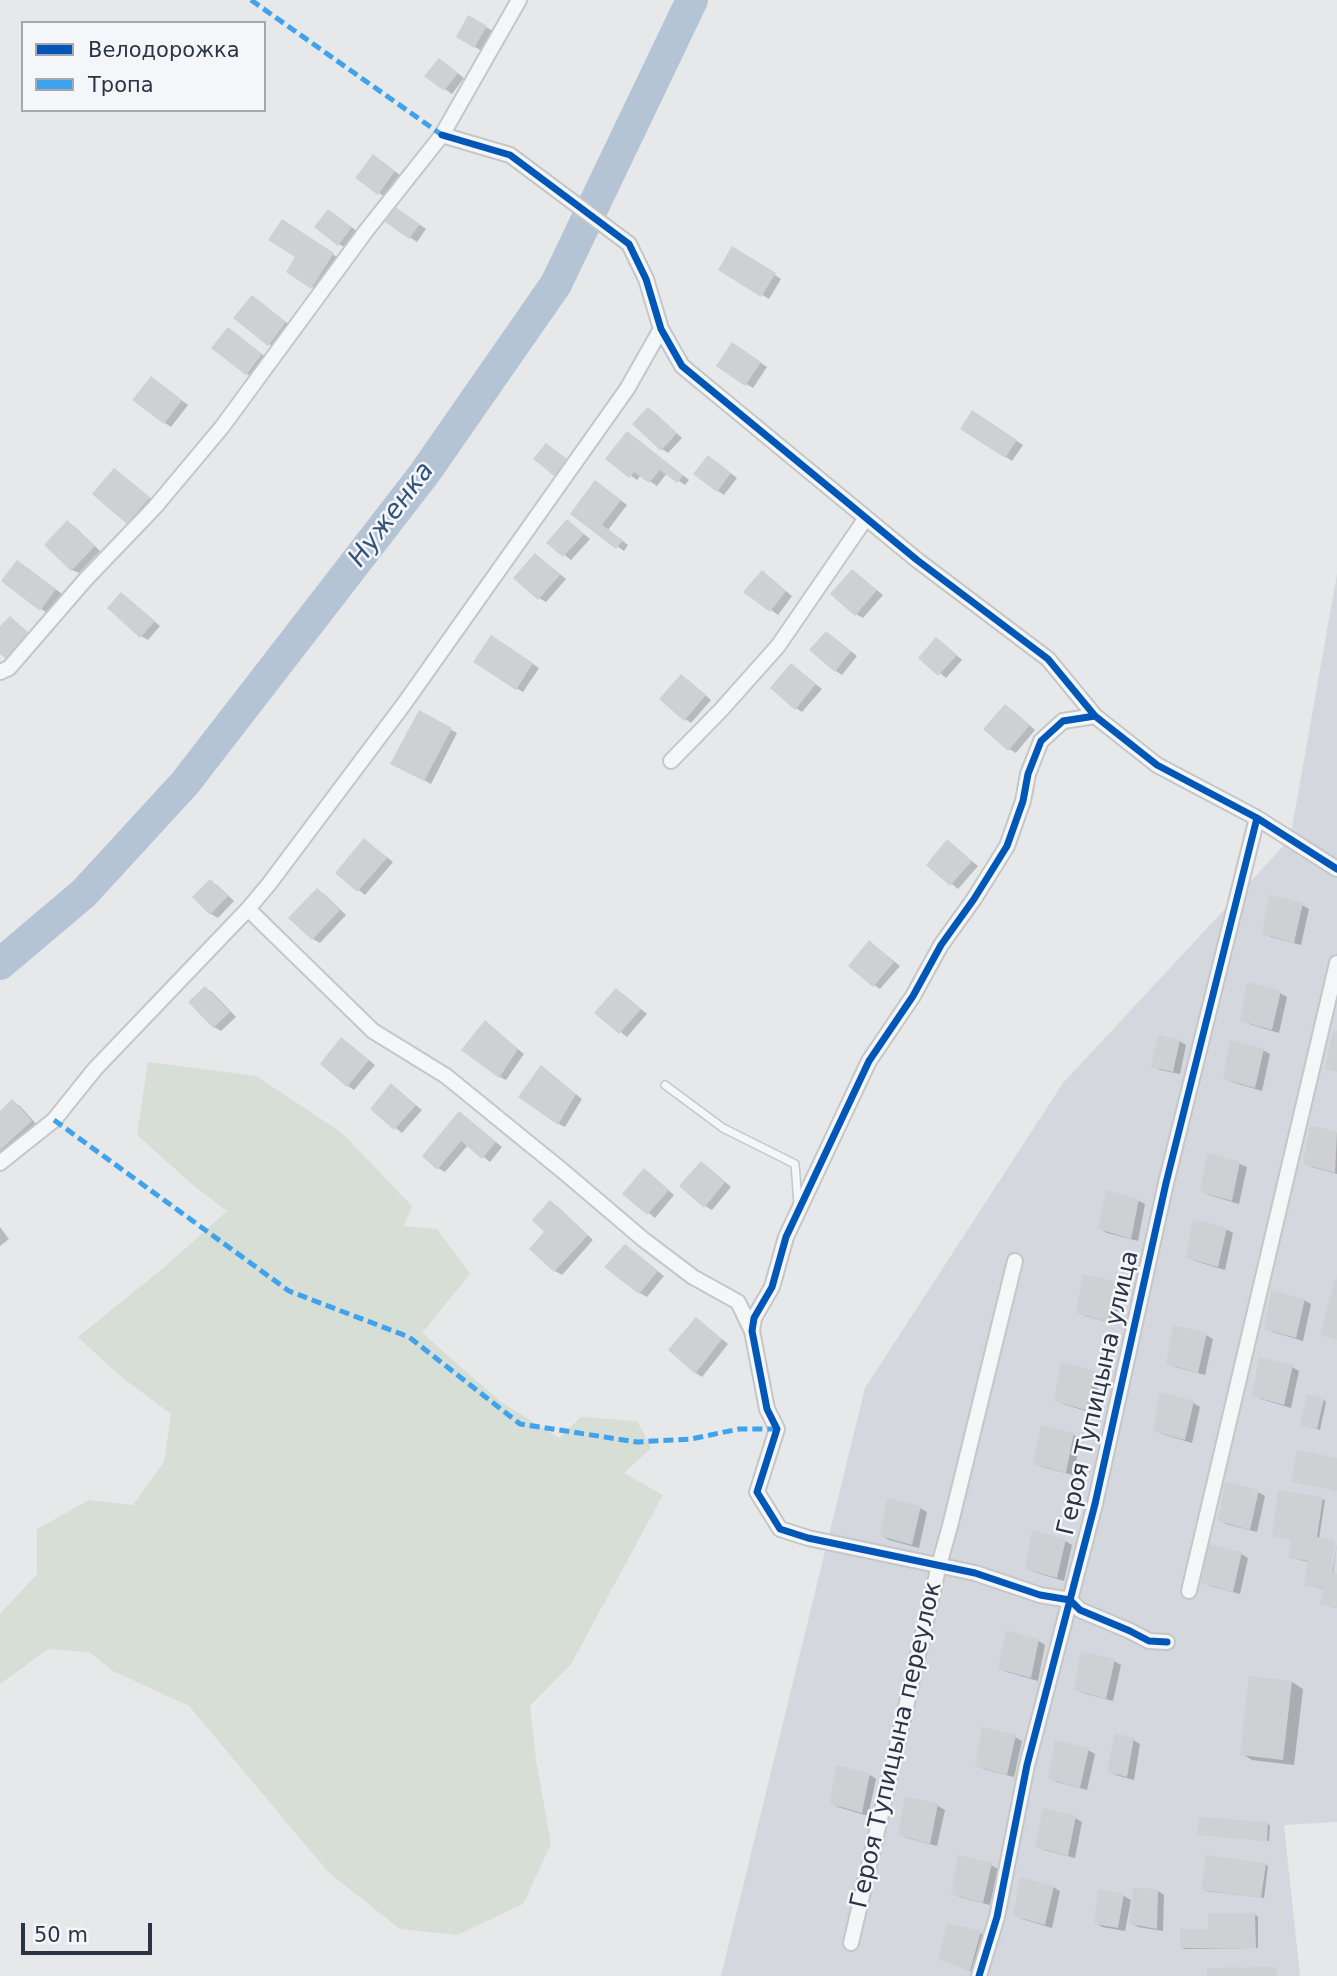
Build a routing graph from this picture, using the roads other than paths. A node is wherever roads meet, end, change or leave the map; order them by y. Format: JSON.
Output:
{"nodes":[{"id":1,"x":519,"y":0,"type":"edge"},
{"id":2,"x":442,"y":135,"type":"junction"},
{"id":3,"x":661,"y":329,"type":"junction"},
{"id":4,"x":866,"y":518,"type":"junction"},
{"id":5,"x":0,"y":672,"type":"edge"},
{"id":6,"x":1095,"y":716,"type":"junction"},
{"id":7,"x":671,"y":761,"type":"dead end"},
{"id":8,"x":1257,"y":818,"type":"junction"},
{"id":9,"x":1337,"y":869,"type":"edge"},
{"id":10,"x":248,"y":909,"type":"junction"},
{"id":11,"x":1337,"y":963,"type":"edge"},
{"id":12,"x":665,"y":1085,"type":"dead end"},
{"id":13,"x":0,"y":1163,"type":"edge"},
{"id":14,"x":799,"y":1207,"type":"junction"},
{"id":15,"x":1015,"y":1261,"type":"dead end"},
{"id":16,"x":752,"y":1331,"type":"junction"},
{"id":17,"x":939,"y":1565,"type":"junction"},
{"id":18,"x":1189,"y":1591,"type":"dead end"},
{"id":19,"x":1070,"y":1600,"type":"junction"},
{"id":20,"x":1167,"y":1642,"type":"dead end"},
{"id":21,"x":851,"y":1943,"type":"dead end"},
{"id":22,"x":979,"y":1976,"type":"edge"}],
"edges":[{"from":1,"to":2,"type":"street"},
{"from":2,"to":3,"type":"street"},
{"from":2,"to":5,"type":"street"},
{"from":3,"to":4,"type":"street"},
{"from":3,"to":10,"type":"street"},
{"from":4,"to":6,"type":"street"},
{"from":4,"to":7,"type":"street"},
{"from":6,"to":8,"type":"street"},
{"from":6,"to":14,"type":"street"},
{"from":8,"to":9,"type":"street"},
{"from":8,"to":19,"type":"street","name":"Героя Тупицына улица"},
{"from":10,"to":13,"type":"street"},
{"from":10,"to":16,"type":"street"},
{"from":11,"to":18,"type":"street"},
{"from":12,"to":14,"type":"lane"},
{"from":14,"to":16,"type":"street"},
{"from":15,"to":17,"type":"street","name":"Героя Тупицына переулок"},
{"from":16,"to":17,"type":"street"},
{"from":17,"to":19,"type":"street"},
{"from":17,"to":21,"type":"street","name":"Героя Тупицына переулок"},
{"from":19,"to":20,"type":"street"},
{"from":19,"to":22,"type":"street","name":"Героя Тупицына улица"}]}
